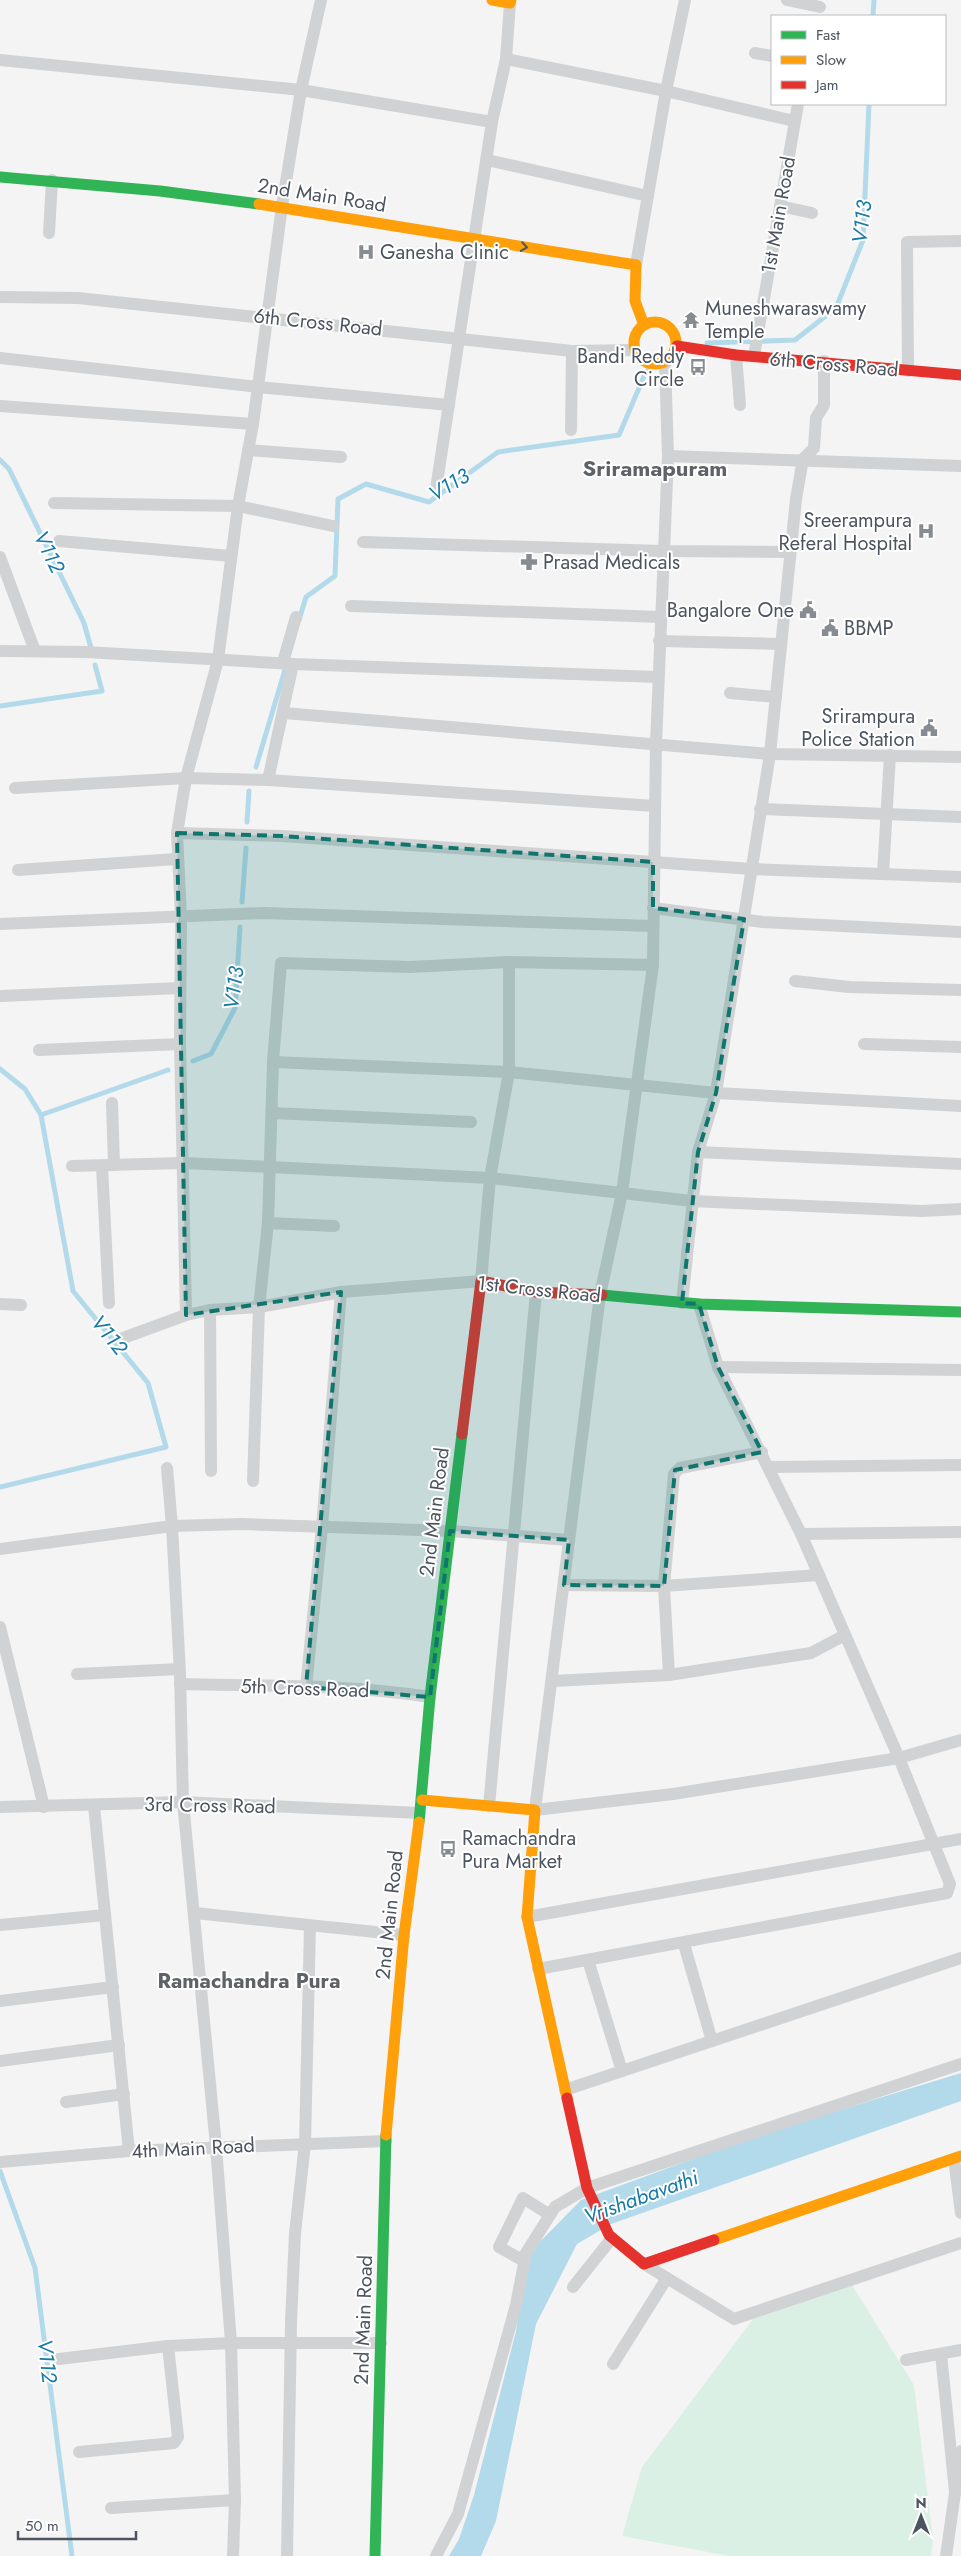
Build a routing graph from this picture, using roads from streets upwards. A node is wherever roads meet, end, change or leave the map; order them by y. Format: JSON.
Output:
{"nodes":[{"id":1,"x":320,"y":0,"type":"edge"},
{"id":2,"x":492,"y":0,"type":"edge"},
{"id":3,"x":685,"y":0,"type":"edge"},
{"id":4,"x":787,"y":0,"type":"edge"},
{"id":5,"x":510,"y":1,"type":"edge"},
{"id":6,"x":820,"y":8,"type":"edge"},
{"id":7,"x":755,"y":53,"type":"dead end"},
{"id":8,"x":771,"y":56,"type":"edge"},
{"id":9,"x":506,"y":59,"type":"junction"},
{"id":10,"x":0,"y":60,"type":"edge"},
{"id":11,"x":301,"y":90,"type":"junction"},
{"id":12,"x":666,"y":90,"type":"junction"},
{"id":13,"x":798,"y":105,"type":"edge"},
{"id":14,"x":794,"y":121,"type":"junction"},
{"id":15,"x":492,"y":122,"type":"junction"},
{"id":16,"x":487,"y":160,"type":"junction"},
{"id":17,"x":0,"y":178,"type":"edge"},
{"id":18,"x":52,"y":180,"type":"junction"},
{"id":19,"x":648,"y":196,"type":"junction"},
{"id":20,"x":282,"y":206,"type":"junction"},
{"id":21,"x":780,"y":206,"type":"junction"},
{"id":22,"x":812,"y":213,"type":"dead end"},
{"id":23,"x":49,"y":233,"type":"dead end"},
{"id":24,"x":475,"y":239,"type":"junction"},
{"id":25,"x":961,"y":241,"type":"edge"},
{"id":26,"x":636,"y":265,"type":"junction"},
{"id":27,"x":0,"y":297,"type":"edge"},
{"id":28,"x":266,"y":317,"type":"junction"},
{"id":29,"x":644,"y":325,"type":"junction"},
{"id":30,"x":460,"y":338,"type":"junction"},
{"id":31,"x":677,"y":346,"type":"junction"},
{"id":32,"x":635,"y":350,"type":"junction"},
{"id":33,"x":572,"y":351,"type":"junction"},
{"id":34,"x":754,"y":353,"type":"junction"},
{"id":35,"x":736,"y":355,"type":"junction"},
{"id":36,"x":0,"y":358,"type":"edge"},
{"id":37,"x":824,"y":361,"type":"junction"},
{"id":38,"x":665,"y":362,"type":"junction"},
{"id":39,"x":908,"y":370,"type":"junction"},
{"id":40,"x":961,"y":376,"type":"edge"},
{"id":41,"x":258,"y":387,"type":"junction"},
{"id":42,"x":449,"y":405,"type":"junction"},
{"id":43,"x":740,"y":405,"type":"dead end"},
{"id":44,"x":0,"y":406,"type":"edge"},
{"id":45,"x":254,"y":424,"type":"junction"},
{"id":46,"x":570,"y":430,"type":"dead end"},
{"id":47,"x":248,"y":450,"type":"junction"},
{"id":48,"x":668,"y":456,"type":"junction"},
{"id":49,"x":341,"y":457,"type":"dead end"},
{"id":50,"x":803,"y":460,"type":"junction"},
{"id":51,"x":961,"y":466,"type":"edge"},
{"id":52,"x":436,"y":489,"type":"dead end"},
{"id":53,"x":54,"y":503,"type":"dead end"},
{"id":54,"x":238,"y":506,"type":"junction"},
{"id":55,"x":334,"y":526,"type":"dead end"},
{"id":56,"x":59,"y":541,"type":"dead end"},
{"id":57,"x":363,"y":542,"type":"dead end"},
{"id":58,"x":662,"y":551,"type":"junction"},
{"id":59,"x":790,"y":552,"type":"junction"},
{"id":60,"x":232,"y":556,"type":"junction"},
{"id":61,"x":0,"y":558,"type":"edge"},
{"id":62,"x":351,"y":606,"type":"dead end"},
{"id":63,"x":296,"y":617,"type":"dead end"},
{"id":64,"x":660,"y":618,"type":"junction"},
{"id":65,"x":660,"y":641,"type":"junction"},
{"id":66,"x":781,"y":644,"type":"junction"},
{"id":67,"x":0,"y":651,"type":"edge"},
{"id":68,"x":35,"y":651,"type":"junction"},
{"id":69,"x":218,"y":660,"type":"junction"},
{"id":70,"x":288,"y":663,"type":"junction"},
{"id":71,"x":658,"y":677,"type":"junction"},
{"id":72,"x":730,"y":693,"type":"dead end"},
{"id":73,"x":776,"y":697,"type":"junction"},
{"id":74,"x":284,"y":713,"type":"junction"},
{"id":75,"x":656,"y":744,"type":"junction"},
{"id":76,"x":770,"y":754,"type":"junction"},
{"id":77,"x":890,"y":755,"type":"junction"},
{"id":78,"x":961,"y":757,"type":"edge"},
{"id":79,"x":186,"y":778,"type":"junction"},
{"id":80,"x":268,"y":780,"type":"junction"},
{"id":81,"x":15,"y":788,"type":"dead end"},
{"id":82,"x":655,"y":806,"type":"junction"},
{"id":83,"x":760,"y":809,"type":"junction"},
{"id":84,"x":886,"y":814,"type":"junction"},
{"id":85,"x":961,"y":816,"type":"edge"},
{"id":86,"x":177,"y":833,"type":"junction"},
{"id":87,"x":176,"y":859,"type":"junction"},
{"id":88,"x":653,"y":862,"type":"junction"},
{"id":89,"x":752,"y":869,"type":"junction"},
{"id":90,"x":18,"y":870,"type":"dead end"},
{"id":91,"x":883,"y":874,"type":"junction"},
{"id":92,"x":961,"y":878,"type":"edge"},
{"id":93,"x":653,"y":908,"type":"junction"},
{"id":94,"x":181,"y":917,"type":"junction"},
{"id":95,"x":744,"y":919,"type":"junction"},
{"id":96,"x":0,"y":924,"type":"edge"},
{"id":97,"x":652,"y":926,"type":"junction"},
{"id":98,"x":961,"y":932,"type":"edge"},
{"id":99,"x":509,"y":962,"type":"junction"},
{"id":100,"x":653,"y":965,"type":"junction"},
{"id":101,"x":795,"y":981,"type":"dead end"},
{"id":102,"x":179,"y":988,"type":"junction"},
{"id":103,"x":961,"y":990,"type":"edge"},
{"id":104,"x":2,"y":996,"type":"dead end"},
{"id":105,"x":180,"y":1044,"type":"junction"},
{"id":106,"x":864,"y":1044,"type":"dead end"},
{"id":107,"x":961,"y":1047,"type":"edge"},
{"id":108,"x":39,"y":1050,"type":"dead end"},
{"id":109,"x":273,"y":1062,"type":"junction"},
{"id":110,"x":509,"y":1072,"type":"junction"},
{"id":111,"x":636,"y":1086,"type":"junction"},
{"id":112,"x":716,"y":1092,"type":"junction"},
{"id":113,"x":112,"y":1104,"type":"dead end"},
{"id":114,"x":961,"y":1106,"type":"edge"},
{"id":115,"x":272,"y":1113,"type":"junction"},
{"id":116,"x":471,"y":1122,"type":"dead end"},
{"id":117,"x":698,"y":1152,"type":"junction"},
{"id":118,"x":182,"y":1163,"type":"junction"},
{"id":119,"x":961,"y":1164,"type":"edge"},
{"id":120,"x":108,"y":1165,"type":"junction"},
{"id":121,"x":72,"y":1166,"type":"dead end"},
{"id":122,"x":270,"y":1167,"type":"junction"},
{"id":123,"x":490,"y":1178,"type":"junction"},
{"id":124,"x":622,"y":1193,"type":"junction"},
{"id":125,"x":692,"y":1201,"type":"junction"},
{"id":126,"x":961,"y":1209,"type":"edge"},
{"id":127,"x":268,"y":1223,"type":"junction"},
{"id":128,"x":334,"y":1226,"type":"dead end"},
{"id":129,"x":480,"y":1281,"type":"junction"},
{"id":130,"x":341,"y":1292,"type":"junction"},
{"id":131,"x":536,"y":1292,"type":"junction"},
{"id":132,"x":600,"y":1295,"type":"junction"},
{"id":133,"x":109,"y":1303,"type":"dead end"},
{"id":134,"x":682,"y":1303,"type":"junction"},
{"id":135,"x":0,"y":1304,"type":"edge"},
{"id":136,"x":699,"y":1304,"type":"junction"},
{"id":137,"x":21,"y":1305,"type":"dead end"},
{"id":138,"x":259,"y":1307,"type":"junction"},
{"id":139,"x":210,"y":1310,"type":"junction"},
{"id":140,"x":961,"y":1312,"type":"edge"},
{"id":141,"x":186,"y":1316,"type":"junction"},
{"id":142,"x":122,"y":1338,"type":"dead end"},
{"id":143,"x":718,"y":1367,"type":"junction"},
{"id":144,"x":961,"y":1370,"type":"edge"},
{"id":145,"x":762,"y":1452,"type":"junction"},
{"id":146,"x":961,"y":1465,"type":"edge"},
{"id":147,"x":769,"y":1467,"type":"junction"},
{"id":148,"x":167,"y":1468,"type":"dead end"},
{"id":149,"x":211,"y":1471,"type":"dead end"},
{"id":150,"x":253,"y":1481,"type":"dead end"},
{"id":151,"x":172,"y":1526,"type":"junction"},
{"id":152,"x":322,"y":1527,"type":"junction"},
{"id":153,"x":450,"y":1531,"type":"junction"},
{"id":154,"x":961,"y":1532,"type":"edge"},
{"id":155,"x":513,"y":1534,"type":"junction"},
{"id":156,"x":801,"y":1534,"type":"junction"},
{"id":157,"x":569,"y":1540,"type":"junction"},
{"id":158,"x":0,"y":1549,"type":"edge"},
{"id":159,"x":819,"y":1575,"type":"junction"},
{"id":160,"x":564,"y":1585,"type":"junction"},
{"id":161,"x":664,"y":1586,"type":"junction"},
{"id":162,"x":0,"y":1627,"type":"edge"},
{"id":163,"x":845,"y":1635,"type":"junction"},
{"id":164,"x":179,"y":1669,"type":"junction"},
{"id":165,"x":77,"y":1674,"type":"dead end"},
{"id":166,"x":669,"y":1675,"type":"junction"},
{"id":167,"x":553,"y":1681,"type":"junction"},
{"id":168,"x":180,"y":1684,"type":"junction"},
{"id":169,"x":306,"y":1687,"type":"junction"},
{"id":170,"x":430,"y":1697,"type":"junction"},
{"id":171,"x":961,"y":1740,"type":"edge"},
{"id":172,"x":899,"y":1758,"type":"junction"},
{"id":173,"x":183,"y":1802,"type":"junction"},
{"id":174,"x":94,"y":1806,"type":"junction"},
{"id":175,"x":490,"y":1806,"type":"junction"},
{"id":176,"x":0,"y":1807,"type":"edge"},
{"id":177,"x":44,"y":1807,"type":"junction"},
{"id":178,"x":421,"y":1807,"type":"junction"},
{"id":179,"x":536,"y":1810,"type":"junction"},
{"id":180,"x":961,"y":1839,"type":"edge"},
{"id":181,"x":935,"y":1844,"type":"junction"},
{"id":182,"x":195,"y":1913,"type":"junction"},
{"id":183,"x":105,"y":1915,"type":"junction"},
{"id":184,"x":526,"y":1917,"type":"junction"},
{"id":185,"x":0,"y":1925,"type":"edge"},
{"id":186,"x":310,"y":1926,"type":"junction"},
{"id":187,"x":404,"y":1935,"type":"junction"},
{"id":188,"x":684,"y":1944,"type":"junction"},
{"id":189,"x":961,"y":1958,"type":"edge"},
{"id":190,"x":588,"y":1960,"type":"junction"},
{"id":191,"x":538,"y":1969,"type":"junction"},
{"id":192,"x":113,"y":1986,"type":"junction"},
{"id":193,"x":0,"y":2001,"type":"edge"},
{"id":194,"x":712,"y":2041,"type":"junction"},
{"id":195,"x":119,"y":2045,"type":"junction"},
{"id":196,"x":0,"y":2061,"type":"edge"},
{"id":197,"x":961,"y":2064,"type":"edge"},
{"id":198,"x":622,"y":2071,"type":"junction"},
{"id":199,"x":565,"y":2090,"type":"junction"},
{"id":200,"x":124,"y":2094,"type":"junction"},
{"id":201,"x":66,"y":2102,"type":"dead end"},
{"id":202,"x":386,"y":2141,"type":"junction"},
{"id":203,"x":305,"y":2144,"type":"junction"},
{"id":204,"x":216,"y":2146,"type":"junction"},
{"id":205,"x":130,"y":2150,"type":"junction"},
{"id":206,"x":957,"y":2158,"type":"edge"},
{"id":207,"x":0,"y":2162,"type":"edge"},
{"id":208,"x":587,"y":2190,"type":"junction"},
{"id":209,"x":961,"y":2213,"type":"edge"},
{"id":210,"x":550,"y":2215,"type":"junction"},
{"id":211,"x":610,"y":2236,"type":"junction"},
{"id":212,"x":961,"y":2243,"type":"edge"},
{"id":213,"x":524,"y":2261,"type":"junction"},
{"id":214,"x":644,"y":2264,"type":"junction"},
{"id":215,"x":667,"y":2278,"type":"junction"},
{"id":216,"x":572,"y":2287,"type":"dead end"},
{"id":217,"x":231,"y":2343,"type":"junction"},
{"id":218,"x":291,"y":2343,"type":"junction"},
{"id":219,"x":381,"y":2343,"type":"junction"},
{"id":220,"x":168,"y":2346,"type":"junction"},
{"id":221,"x":961,"y":2350,"type":"edge"},
{"id":222,"x":941,"y":2354,"type":"junction"},
{"id":223,"x":59,"y":2359,"type":"dead end"},
{"id":224,"x":906,"y":2360,"type":"dead end"},
{"id":225,"x":613,"y":2364,"type":"dead end"},
{"id":226,"x":961,"y":2451,"type":"edge"},
{"id":227,"x":79,"y":2452,"type":"dead end"},
{"id":228,"x":955,"y":2492,"type":"junction"},
{"id":229,"x":234,"y":2500,"type":"junction"},
{"id":230,"x":111,"y":2508,"type":"dead end"},
{"id":231,"x":233,"y":2556,"type":"edge"},
{"id":232,"x":287,"y":2556,"type":"edge"},
{"id":233,"x":375,"y":2556,"type":"edge"},
{"id":234,"x":436,"y":2556,"type":"edge"},
{"id":235,"x":946,"y":2556,"type":"edge"}],
"edges":[{"from":1,"to":11,"type":"street"},
{"from":2,"to":5,"type":"street"},
{"from":3,"to":12,"type":"street"},
{"from":4,"to":6,"type":"street"},
{"from":5,"to":9,"type":"street"},
{"from":7,"to":8,"type":"street"},
{"from":9,"to":12,"type":"street"},
{"from":9,"to":15,"type":"street"},
{"from":10,"to":11,"type":"street"},
{"from":11,"to":15,"type":"street"},
{"from":11,"to":20,"type":"street"},
{"from":12,"to":14,"type":"street"},
{"from":12,"to":19,"type":"street"},
{"from":13,"to":14,"type":"street","name":"1st Main Road"},
{"from":14,"to":21,"type":"street","name":"1st Main Road"},
{"from":15,"to":16,"type":"street"},
{"from":16,"to":19,"type":"street"},
{"from":16,"to":24,"type":"street"},
{"from":17,"to":18,"type":"street","name":"2nd Main Road"},
{"from":18,"to":20,"type":"street","name":"2nd Main Road"},
{"from":18,"to":23,"type":"street"},
{"from":19,"to":26,"type":"street"},
{"from":20,"to":24,"type":"street","name":"2nd Main Road"},
{"from":20,"to":28,"type":"street"},
{"from":21,"to":22,"type":"street"},
{"from":21,"to":34,"type":"street","name":"1st Main Road"},
{"from":24,"to":26,"type":"street","name":"2nd Main Road","one_way":true},
{"from":24,"to":30,"type":"street"},
{"from":25,"to":39,"type":"street"},
{"from":26,"to":29,"type":"street"},
{"from":27,"to":28,"type":"street","name":"6th Cross Road"},
{"from":28,"to":30,"type":"street","name":"6th Cross Road"},
{"from":28,"to":41,"type":"street"},
{"from":29,"to":31,"type":"street"},
{"from":29,"to":32,"type":"street"},
{"from":30,"to":33,"type":"street","name":"6th Cross Road"},
{"from":30,"to":42,"type":"street"},
{"from":31,"to":35,"type":"street","name":"6th Cross Road"},
{"from":31,"to":38,"type":"street"},
{"from":32,"to":33,"type":"street","name":"6th Cross Road"},
{"from":32,"to":38,"type":"street"},
{"from":33,"to":46,"type":"street"},
{"from":34,"to":35,"type":"street","name":"6th Cross Road"},
{"from":34,"to":37,"type":"street","name":"6th Cross Road"},
{"from":35,"to":43,"type":"street"},
{"from":36,"to":41,"type":"street"},
{"from":37,"to":39,"type":"street","name":"6th Cross Road"},
{"from":37,"to":50,"type":"street"},
{"from":38,"to":48,"type":"street"},
{"from":39,"to":40,"type":"street","name":"6th Cross Road"},
{"from":41,"to":42,"type":"street"},
{"from":41,"to":45,"type":"street"},
{"from":42,"to":52,"type":"street"},
{"from":44,"to":45,"type":"street"},
{"from":45,"to":47,"type":"street"},
{"from":47,"to":49,"type":"street"},
{"from":47,"to":54,"type":"street"},
{"from":48,"to":50,"type":"street"},
{"from":48,"to":58,"type":"street"},
{"from":50,"to":51,"type":"street"},
{"from":50,"to":59,"type":"street"},
{"from":53,"to":54,"type":"street"},
{"from":54,"to":55,"type":"street"},
{"from":54,"to":60,"type":"street"},
{"from":56,"to":60,"type":"street"},
{"from":57,"to":58,"type":"street"},
{"from":58,"to":59,"type":"street"},
{"from":58,"to":64,"type":"street"},
{"from":59,"to":66,"type":"street"},
{"from":60,"to":69,"type":"street"},
{"from":61,"to":68,"type":"street"},
{"from":62,"to":64,"type":"street"},
{"from":63,"to":70,"type":"street"},
{"from":64,"to":65,"type":"street"},
{"from":65,"to":66,"type":"street"},
{"from":65,"to":71,"type":"street"},
{"from":66,"to":73,"type":"street"},
{"from":67,"to":68,"type":"street"},
{"from":68,"to":69,"type":"street"},
{"from":69,"to":70,"type":"street"},
{"from":69,"to":79,"type":"street"},
{"from":70,"to":71,"type":"street"},
{"from":70,"to":74,"type":"street"},
{"from":71,"to":75,"type":"street"},
{"from":72,"to":73,"type":"street"},
{"from":73,"to":76,"type":"street"},
{"from":74,"to":75,"type":"street"},
{"from":74,"to":80,"type":"street"},
{"from":75,"to":76,"type":"street"},
{"from":75,"to":82,"type":"street"},
{"from":76,"to":77,"type":"street"},
{"from":76,"to":83,"type":"street"},
{"from":77,"to":78,"type":"street"},
{"from":77,"to":84,"type":"street"},
{"from":79,"to":80,"type":"street"},
{"from":79,"to":81,"type":"street"},
{"from":79,"to":86,"type":"street"},
{"from":80,"to":82,"type":"street"},
{"from":82,"to":88,"type":"street"},
{"from":83,"to":84,"type":"street"},
{"from":83,"to":89,"type":"street"},
{"from":84,"to":85,"type":"street"},
{"from":84,"to":91,"type":"street"},
{"from":86,"to":87,"type":"street"},
{"from":86,"to":88,"type":"street"},
{"from":87,"to":90,"type":"street"},
{"from":87,"to":94,"type":"street"},
{"from":88,"to":89,"type":"street"},
{"from":88,"to":93,"type":"street"},
{"from":89,"to":91,"type":"street"},
{"from":89,"to":95,"type":"street"},
{"from":91,"to":92,"type":"street"},
{"from":93,"to":95,"type":"street"},
{"from":93,"to":97,"type":"street"},
{"from":94,"to":96,"type":"street"},
{"from":94,"to":97,"type":"street"},
{"from":94,"to":102,"type":"street"},
{"from":95,"to":98,"type":"street"},
{"from":95,"to":112,"type":"street"},
{"from":97,"to":100,"type":"street"},
{"from":99,"to":100,"type":"street"},
{"from":99,"to":109,"type":"street"},
{"from":99,"to":110,"type":"street"},
{"from":100,"to":111,"type":"street"},
{"from":101,"to":103,"type":"street"},
{"from":102,"to":104,"type":"street"},
{"from":102,"to":105,"type":"street"},
{"from":105,"to":108,"type":"street"},
{"from":105,"to":118,"type":"street"},
{"from":106,"to":107,"type":"street"},
{"from":109,"to":110,"type":"street"},
{"from":109,"to":115,"type":"street"},
{"from":110,"to":111,"type":"street"},
{"from":110,"to":123,"type":"street"},
{"from":111,"to":112,"type":"street"},
{"from":111,"to":124,"type":"street"},
{"from":112,"to":114,"type":"street"},
{"from":112,"to":117,"type":"street"},
{"from":113,"to":120,"type":"street"},
{"from":115,"to":116,"type":"street"},
{"from":115,"to":122,"type":"street"},
{"from":117,"to":119,"type":"street"},
{"from":117,"to":125,"type":"street"},
{"from":118,"to":120,"type":"street"},
{"from":118,"to":122,"type":"street"},
{"from":118,"to":141,"type":"street"},
{"from":120,"to":121,"type":"street"},
{"from":120,"to":133,"type":"street"},
{"from":122,"to":123,"type":"street"},
{"from":122,"to":127,"type":"street"},
{"from":123,"to":124,"type":"street"},
{"from":123,"to":129,"type":"street"},
{"from":124,"to":125,"type":"street"},
{"from":124,"to":132,"type":"street"},
{"from":125,"to":126,"type":"street"},
{"from":125,"to":134,"type":"street"},
{"from":127,"to":128,"type":"street"},
{"from":127,"to":138,"type":"street"},
{"from":129,"to":130,"type":"street","name":"1st Cross Road"},
{"from":129,"to":131,"type":"street","name":"1st Cross Road"},
{"from":129,"to":153,"type":"street","name":"2nd Main Road"},
{"from":130,"to":138,"type":"street","name":"1st Cross Road"},
{"from":130,"to":152,"type":"street"},
{"from":131,"to":132,"type":"street","name":"1st Cross Road"},
{"from":131,"to":155,"type":"street"},
{"from":132,"to":134,"type":"street","name":"1st Cross Road"},
{"from":132,"to":157,"type":"street"},
{"from":134,"to":136,"type":"street","name":"1st Cross Road"},
{"from":135,"to":137,"type":"street"},
{"from":136,"to":140,"type":"street","name":"1st Cross Road"},
{"from":136,"to":143,"type":"street"},
{"from":138,"to":139,"type":"street","name":"1st Cross Road"},
{"from":138,"to":150,"type":"street"},
{"from":139,"to":141,"type":"street","name":"1st Cross Road"},
{"from":139,"to":149,"type":"street"},
{"from":141,"to":142,"type":"street","name":"1st Cross Road"},
{"from":143,"to":144,"type":"street"},
{"from":143,"to":145,"type":"street"},
{"from":145,"to":147,"type":"street"},
{"from":145,"to":161,"type":"street"},
{"from":146,"to":147,"type":"street"},
{"from":147,"to":156,"type":"street"},
{"from":148,"to":151,"type":"street"},
{"from":151,"to":152,"type":"street"},
{"from":151,"to":158,"type":"street"},
{"from":151,"to":164,"type":"street"},
{"from":152,"to":153,"type":"street"},
{"from":152,"to":169,"type":"street"},
{"from":153,"to":155,"type":"street"},
{"from":153,"to":170,"type":"street","name":"2nd Main Road"},
{"from":154,"to":156,"type":"street"},
{"from":155,"to":157,"type":"street"},
{"from":155,"to":175,"type":"street"},
{"from":156,"to":159,"type":"street"},
{"from":157,"to":160,"type":"street"},
{"from":159,"to":161,"type":"street"},
{"from":159,"to":163,"type":"street"},
{"from":160,"to":161,"type":"street"},
{"from":160,"to":167,"type":"street"},
{"from":161,"to":166,"type":"street"},
{"from":162,"to":177,"type":"street"},
{"from":163,"to":166,"type":"street"},
{"from":163,"to":172,"type":"street"},
{"from":164,"to":165,"type":"street"},
{"from":164,"to":168,"type":"street"},
{"from":166,"to":167,"type":"street"},
{"from":167,"to":179,"type":"street"},
{"from":168,"to":169,"type":"street","name":"5th Cross Road"},
{"from":168,"to":173,"type":"street"},
{"from":169,"to":170,"type":"street","name":"5th Cross Road"},
{"from":170,"to":178,"type":"street","name":"2nd Main Road"},
{"from":171,"to":172,"type":"street"},
{"from":172,"to":179,"type":"street"},
{"from":172,"to":181,"type":"street"},
{"from":173,"to":174,"type":"street","name":"3rd Cross Road"},
{"from":173,"to":178,"type":"street","name":"3rd Cross Road"},
{"from":173,"to":182,"type":"street"},
{"from":174,"to":177,"type":"street","name":"3rd Cross Road"},
{"from":174,"to":183,"type":"street"},
{"from":175,"to":178,"type":"street"},
{"from":175,"to":179,"type":"street"},
{"from":176,"to":177,"type":"street","name":"3rd Cross Road"},
{"from":178,"to":187,"type":"street","name":"2nd Main Road"},
{"from":179,"to":184,"type":"street"},
{"from":180,"to":181,"type":"street"},
{"from":181,"to":184,"type":"street"},
{"from":181,"to":188,"type":"street"},
{"from":182,"to":186,"type":"street"},
{"from":182,"to":204,"type":"street"},
{"from":183,"to":185,"type":"street"},
{"from":183,"to":192,"type":"street"},
{"from":184,"to":191,"type":"street"},
{"from":186,"to":187,"type":"street"},
{"from":186,"to":203,"type":"street"},
{"from":187,"to":202,"type":"street","name":"2nd Main Road"},
{"from":188,"to":190,"type":"street"},
{"from":188,"to":194,"type":"street"},
{"from":189,"to":194,"type":"street"},
{"from":190,"to":191,"type":"street"},
{"from":190,"to":198,"type":"street"},
{"from":191,"to":199,"type":"street"},
{"from":192,"to":193,"type":"street"},
{"from":192,"to":195,"type":"street"},
{"from":194,"to":198,"type":"street"},
{"from":195,"to":196,"type":"street"},
{"from":195,"to":200,"type":"street"},
{"from":197,"to":208,"type":"street"},
{"from":198,"to":199,"type":"street"},
{"from":199,"to":208,"type":"street"},
{"from":200,"to":201,"type":"street"},
{"from":200,"to":205,"type":"street"},
{"from":202,"to":203,"type":"street","name":"4th Main Road"},
{"from":202,"to":219,"type":"street","name":"2nd Main Road"},
{"from":203,"to":204,"type":"street","name":"4th Main Road"},
{"from":203,"to":218,"type":"street"},
{"from":204,"to":205,"type":"street","name":"4th Main Road"},
{"from":204,"to":217,"type":"street"},
{"from":205,"to":207,"type":"street","name":"4th Main Road"},
{"from":206,"to":209,"type":"street"},
{"from":206,"to":214,"type":"street"},
{"from":208,"to":210,"type":"street"},
{"from":208,"to":211,"type":"street"},
{"from":210,"to":213,"type":"street"},
{"from":210,"to":213,"type":"street"},
{"from":211,"to":214,"type":"street"},
{"from":211,"to":216,"type":"street"},
{"from":212,"to":215,"type":"street"},
{"from":213,"to":234,"type":"street"},
{"from":214,"to":215,"type":"street"},
{"from":215,"to":225,"type":"street"},
{"from":217,"to":218,"type":"street"},
{"from":217,"to":220,"type":"street"},
{"from":217,"to":229,"type":"street"},
{"from":218,"to":219,"type":"street"},
{"from":218,"to":232,"type":"street"},
{"from":219,"to":233,"type":"street","name":"2nd Main Road"},
{"from":220,"to":223,"type":"street"},
{"from":220,"to":227,"type":"street"},
{"from":221,"to":222,"type":"street"},
{"from":222,"to":224,"type":"street"},
{"from":222,"to":228,"type":"street"},
{"from":226,"to":228,"type":"street"},
{"from":228,"to":235,"type":"street"},
{"from":229,"to":230,"type":"street"},
{"from":229,"to":231,"type":"street"}]}
